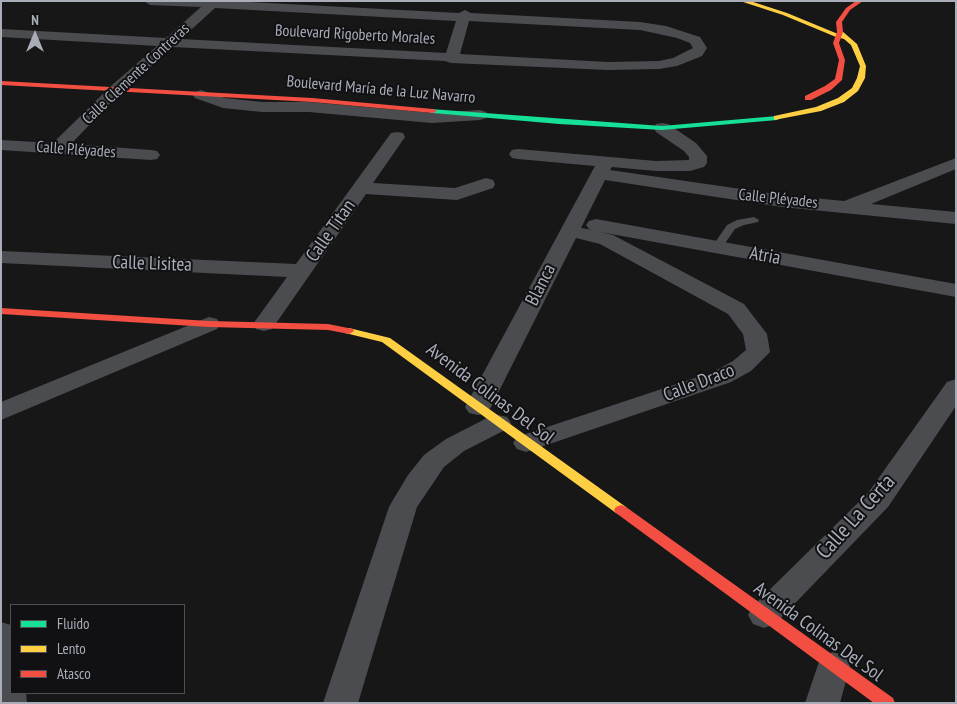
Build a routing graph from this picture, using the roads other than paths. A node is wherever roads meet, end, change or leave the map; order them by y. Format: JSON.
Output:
{"nodes":[{"id":1,"x":150,"y":1,"type":"edge"},
{"id":2,"x":268,"y":1,"type":"edge"},
{"id":3,"x":743,"y":1,"type":"edge"},
{"id":4,"x":860,"y":1,"type":"edge"},
{"id":5,"x":214,"y":3,"type":"edge"},
{"id":6,"x":464,"y":15,"type":"junction"},
{"id":7,"x":2,"y":33,"type":"edge"},
{"id":8,"x":841,"y":35,"type":"junction"},
{"id":9,"x":169,"y":42,"type":"junction"},
{"id":10,"x":451,"y":58,"type":"junction"},
{"id":11,"x":1,"y":83,"type":"edge"},
{"id":12,"x":116,"y":89,"type":"junction"},
{"id":13,"x":201,"y":95,"type":"joint"},
{"id":14,"x":480,"y":115,"type":"joint"},
{"id":15,"x":757,"y":119,"type":"junction"},
{"id":16,"x":662,"y":128,"type":"junction"},
{"id":17,"x":397,"y":137,"type":"dead end"},
{"id":18,"x":1,"y":145,"type":"edge"},
{"id":19,"x":57,"y":148,"type":"junction"},
{"id":20,"x":518,"y":154,"type":"dead end"},
{"id":21,"x":151,"y":155,"type":"dead end"},
{"id":22,"x":956,"y":163,"type":"edge"},
{"id":23,"x":603,"y":169,"type":"junction"},
{"id":24,"x":486,"y":184,"type":"dead end"},
{"id":25,"x":361,"y":188,"type":"junction"},
{"id":26,"x":849,"y":206,"type":"junction"},
{"id":27,"x":956,"y":218,"type":"edge"},
{"id":28,"x":754,"y":220,"type":"dead end"},
{"id":29,"x":571,"y":226,"type":"junction"},
{"id":30,"x":717,"y":247,"type":"junction"},
{"id":31,"x":1,"y":257,"type":"edge"},
{"id":32,"x":303,"y":271,"type":"junction"},
{"id":33,"x":956,"y":290,"type":"edge"},
{"id":34,"x":1,"y":311,"type":"edge"},
{"id":35,"x":209,"y":324,"type":"junction"},
{"id":36,"x":264,"y":324,"type":"junction"},
{"id":37,"x":956,"y":387,"type":"edge"},
{"id":38,"x":1,"y":412,"type":"edge"},
{"id":39,"x":488,"y":415,"type":"junction"},
{"id":40,"x":526,"y":443,"type":"junction"},
{"id":41,"x":764,"y":615,"type":"junction"},
{"id":42,"x":1,"y":635,"type":"edge"},
{"id":43,"x":833,"y":666,"type":"junction"},
{"id":44,"x":10,"y":703,"type":"edge"},
{"id":45,"x":340,"y":703,"type":"edge"},
{"id":46,"x":822,"y":703,"type":"edge"},
{"id":47,"x":887,"y":703,"type":"edge"}],
"edges":[{"from":1,"to":5,"type":"street"},
{"from":2,"to":6,"type":"street"},
{"from":3,"to":8,"type":"street"},
{"from":4,"to":8,"type":"street","name":"Boulevard María de la Luz Navarro"},
{"from":5,"to":6,"type":"street"},
{"from":5,"to":9,"type":"street","name":"Calle Clemente Contreras"},
{"from":6,"to":10,"type":"street"},
{"from":6,"to":10,"type":"street","name":"Boulevard Rigoberto Morales"},
{"from":7,"to":9,"type":"street","name":"Boulevard Rigoberto Morales"},
{"from":8,"to":15,"type":"street","name":"Boulevard María de la Luz Navarro"},
{"from":8,"to":15,"type":"street","name":"Boulevard María de la Luz Navarro"},
{"from":9,"to":10,"type":"street","name":"Boulevard Rigoberto Morales"},
{"from":9,"to":12,"type":"street","name":"Calle Clemente Contreras"},
{"from":11,"to":12,"type":"street"},
{"from":12,"to":13,"type":"street"},
{"from":12,"to":19,"type":"street","name":"Calle Clemente Contreras"},
{"from":13,"to":14,"type":"street"},
{"from":14,"to":16,"type":"street","name":"Boulevard María de la Luz Navarro"},
{"from":15,"to":16,"type":"street","name":"Boulevard María de la Luz Navarro"},
{"from":16,"to":23,"type":"street"},
{"from":17,"to":25,"type":"street","name":"Calle Titan"},
{"from":18,"to":19,"type":"street","name":"Calle Pléyades"},
{"from":19,"to":21,"type":"street","name":"Calle Pléyades"},
{"from":20,"to":23,"type":"street"},
{"from":22,"to":26,"type":"street"},
{"from":23,"to":26,"type":"street","name":"Calle Pléyades"},
{"from":23,"to":29,"type":"street","name":"Blanca"},
{"from":24,"to":25,"type":"street"},
{"from":25,"to":32,"type":"street","name":"Calle Titan"},
{"from":26,"to":27,"type":"street","name":"Calle Pléyades"},
{"from":28,"to":30,"type":"lane"},
{"from":29,"to":30,"type":"street","name":"Atria"},
{"from":29,"to":39,"type":"street","name":"Blanca"},
{"from":29,"to":40,"type":"street","name":"Calle Draco"},
{"from":30,"to":33,"type":"street","name":"Atria"},
{"from":31,"to":32,"type":"street","name":"Calle Lisitea"},
{"from":32,"to":36,"type":"street","name":"Calle Titan"},
{"from":34,"to":35,"type":"street","name":"Avenida Colinas Del Sol"},
{"from":35,"to":36,"type":"street","name":"Avenida Colinas Del Sol"},
{"from":35,"to":38,"type":"street"},
{"from":36,"to":39,"type":"street","name":"Avenida Colinas Del Sol"},
{"from":37,"to":41,"type":"street","name":"Calle La Certa"},
{"from":39,"to":40,"type":"street","name":"Avenida Colinas Del Sol"},
{"from":39,"to":45,"type":"street"},
{"from":40,"to":41,"type":"street","name":"Avenida Colinas Del Sol"},
{"from":41,"to":43,"type":"street","name":"Avenida Colinas Del Sol"},
{"from":42,"to":44,"type":"street"},
{"from":43,"to":46,"type":"street"},
{"from":43,"to":47,"type":"street","name":"Avenida Colinas Del Sol"}]}
